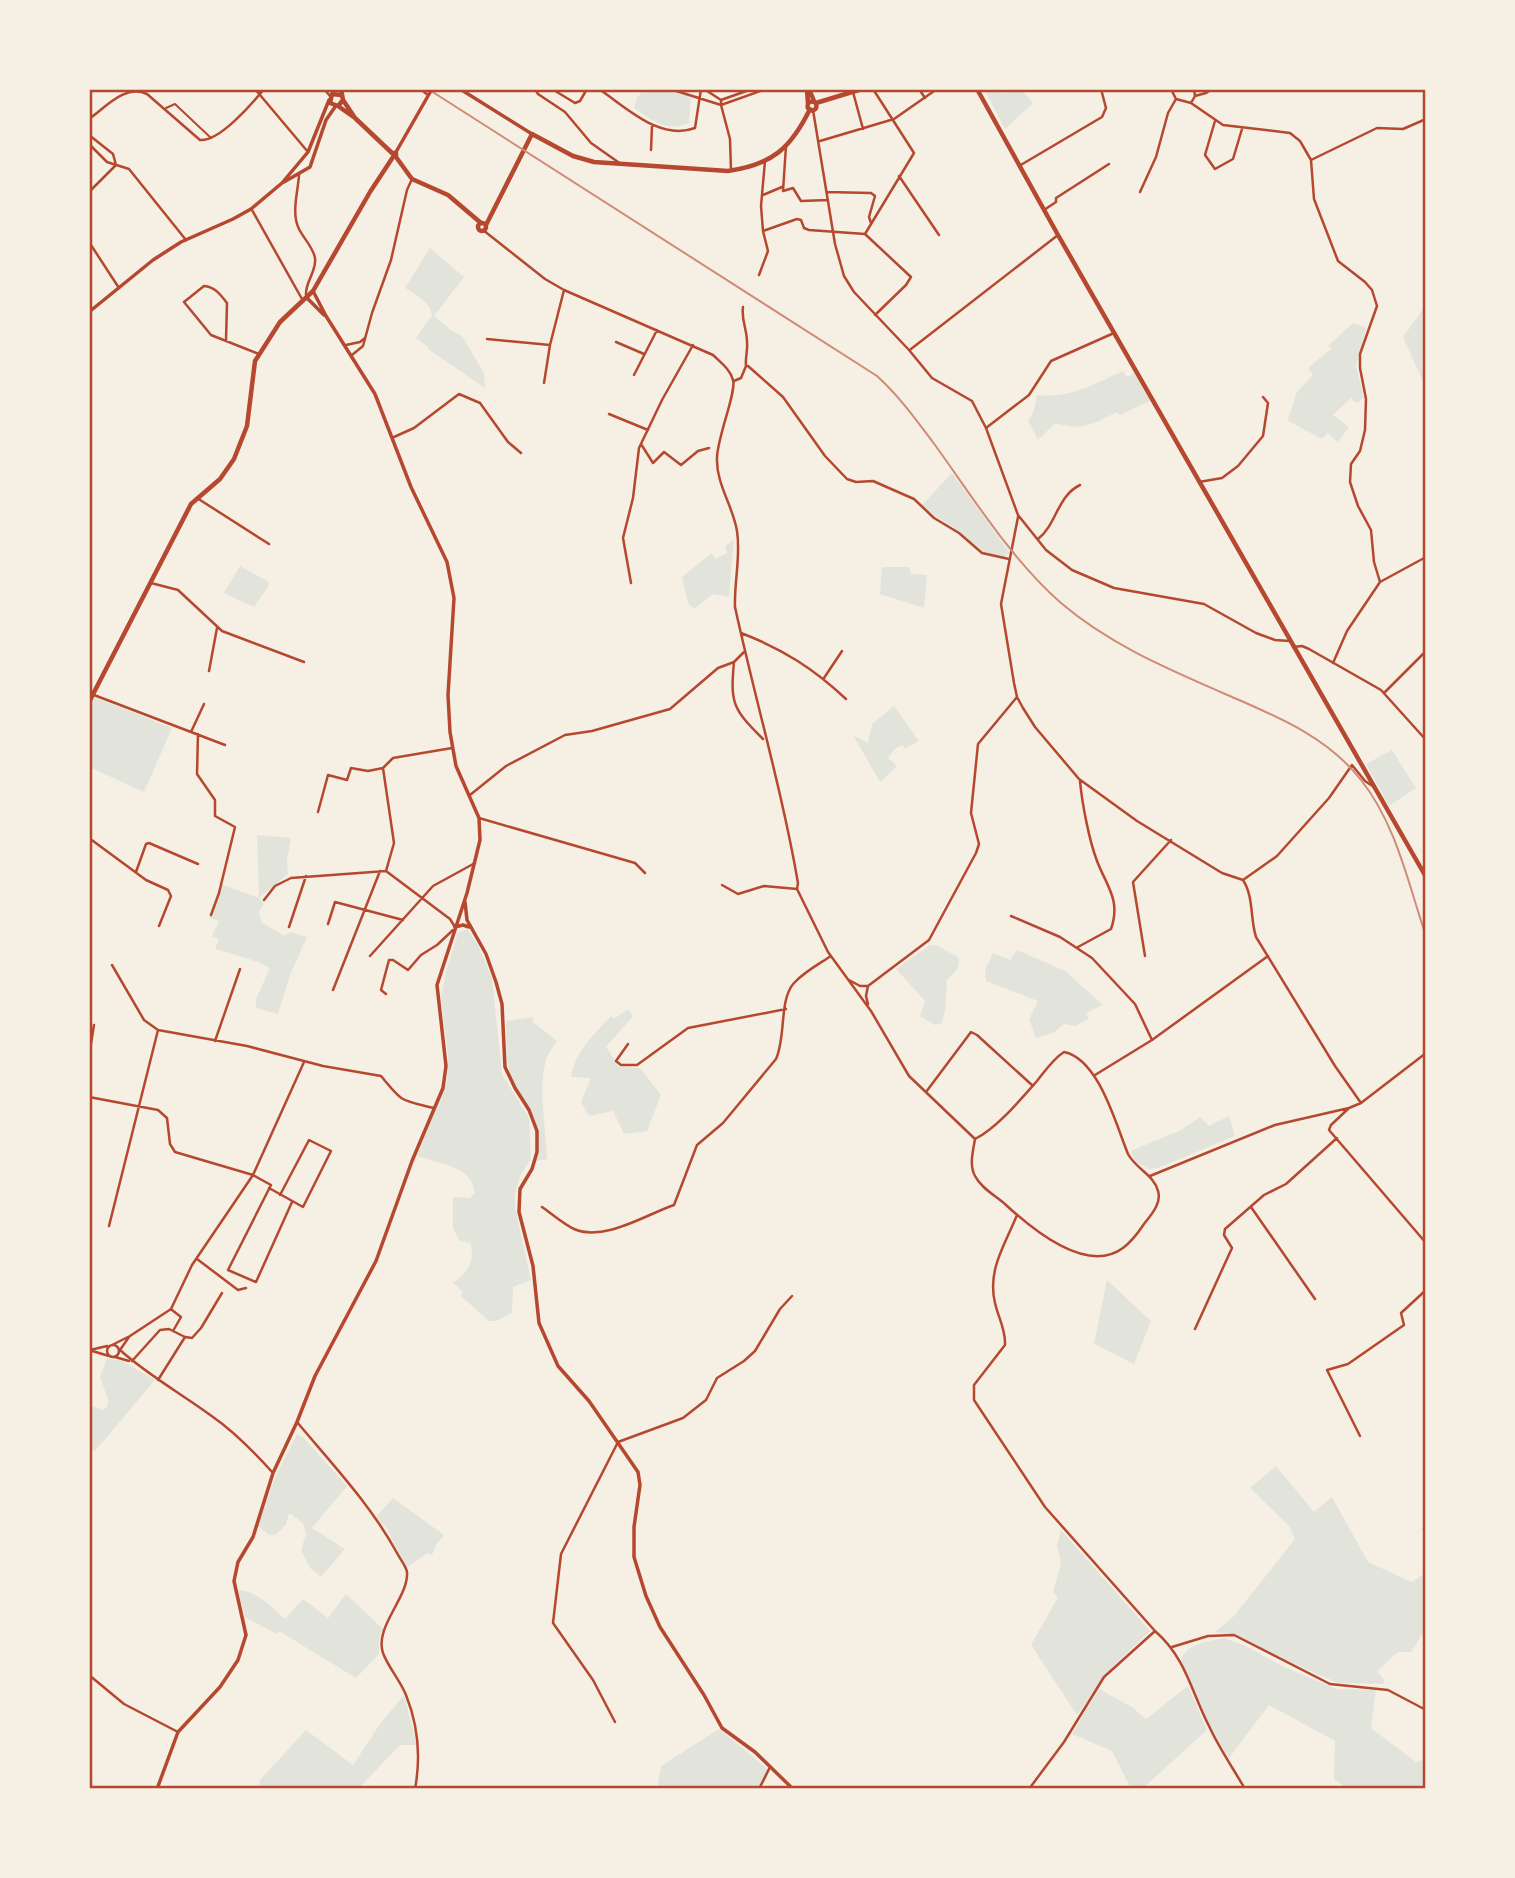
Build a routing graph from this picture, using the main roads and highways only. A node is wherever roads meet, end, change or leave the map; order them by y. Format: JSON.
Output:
{"nodes":[{"id":1,"x":808,"y":89,"type":"edge"},
{"id":2,"x":862,"y":89,"type":"edge"},
{"id":3,"x":977,"y":89,"type":"edge"},
{"id":4,"x":851,"y":91,"type":"edge"},
{"id":5,"x":332,"y":95,"type":"edge"},
{"id":6,"x":341,"y":95,"type":"edge"},
{"id":7,"x":336,"y":106,"type":"junction"},
{"id":8,"x":812,"y":106,"type":"junction"},
{"id":9,"x":355,"y":118,"type":"junction"},
{"id":10,"x":394,"y":155,"type":"junction"},
{"id":11,"x":89,"y":702,"type":"edge"},
{"id":12,"x":1426,"y":877,"type":"edge"}],
"edges":[{"from":1,"to":8,"type":"main road"},
{"from":2,"to":4,"type":"main road"},
{"from":3,"to":12,"type":"main road"},
{"from":4,"to":8,"type":"main road"},
{"from":5,"to":6,"type":"main road"},
{"from":5,"to":7,"type":"main road"},
{"from":6,"to":7,"type":"main road"},
{"from":6,"to":9,"type":"main road"},
{"from":7,"to":9,"type":"main road"},
{"from":8,"to":10,"type":"main road"},
{"from":9,"to":10,"type":"main road"},
{"from":10,"to":11,"type":"main road"}]}
